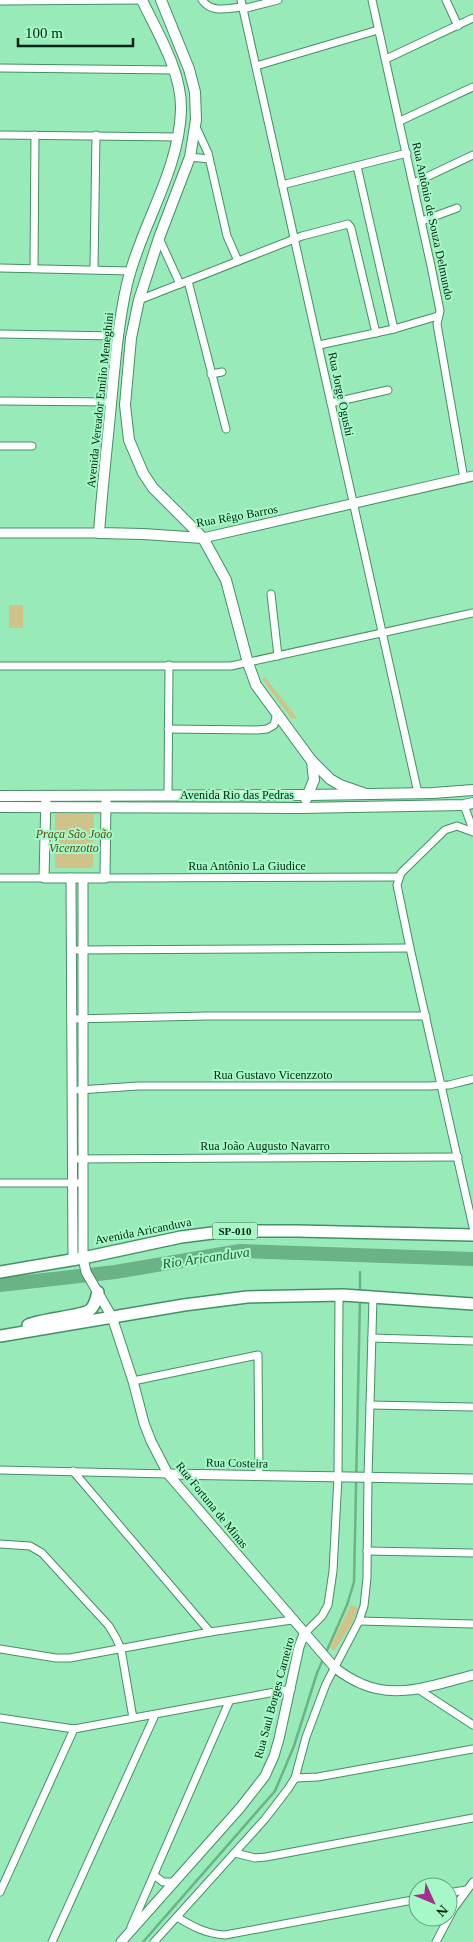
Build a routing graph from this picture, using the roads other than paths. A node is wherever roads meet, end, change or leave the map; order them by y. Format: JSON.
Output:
{"nodes":[{"id":1,"x":142,"y":0,"type":"edge"},
{"id":2,"x":161,"y":0,"type":"edge"},
{"id":3,"x":202,"y":0,"type":"edge"},
{"id":4,"x":278,"y":0,"type":"edge"},
{"id":5,"x":372,"y":0,"type":"edge"},
{"id":6,"x":446,"y":0,"type":"edge"},
{"id":7,"x":0,"y":1,"type":"edge"},
{"id":8,"x":242,"y":5,"type":"edge"},
{"id":9,"x":473,"y":18,"type":"edge"},
{"id":10,"x":458,"y":26,"type":"junction"},
{"id":11,"x":378,"y":30,"type":"junction"},
{"id":12,"x":386,"y":59,"type":"junction"},
{"id":13,"x":256,"y":66,"type":"junction"},
{"id":14,"x":0,"y":68,"type":"edge"},
{"id":15,"x":174,"y":70,"type":"junction"},
{"id":16,"x":473,"y":87,"type":"edge"},
{"id":17,"x":400,"y":121,"type":"junction"},
{"id":18,"x":196,"y":126,"type":"junction"},
{"id":19,"x":0,"y":135,"type":"edge"},
{"id":20,"x":96,"y":135,"type":"junction"},
{"id":21,"x":35,"y":136,"type":"junction"},
{"id":22,"x":179,"y":137,"type":"junction"},
{"id":23,"x":407,"y":153,"type":"junction"},
{"id":24,"x":473,"y":155,"type":"edge"},
{"id":25,"x":190,"y":157,"type":"junction"},
{"id":26,"x":209,"y":159,"type":"junction"},
{"id":27,"x":357,"y":166,"type":"junction"},
{"id":28,"x":414,"y":183,"type":"junction"},
{"id":29,"x":282,"y":185,"type":"junction"},
{"id":30,"x":457,"y":208,"type":"dead end"},
{"id":31,"x":422,"y":221,"type":"junction"},
{"id":32,"x":160,"y":238,"type":"junction"},
{"id":33,"x":294,"y":239,"type":"junction"},
{"id":34,"x":238,"y":261,"type":"junction"},
{"id":35,"x":0,"y":268,"type":"edge"},
{"id":36,"x":34,"y":268,"type":"junction"},
{"id":37,"x":94,"y":269,"type":"junction"},
{"id":38,"x":131,"y":271,"type":"junction"},
{"id":39,"x":188,"y":281,"type":"junction"},
{"id":40,"x":180,"y":284,"type":"junction"},
{"id":41,"x":139,"y":300,"type":"junction"},
{"id":42,"x":438,"y":316,"type":"junction"},
{"id":43,"x":394,"y":329,"type":"junction"},
{"id":44,"x":376,"y":333,"type":"junction"},
{"id":45,"x":0,"y":334,"type":"edge"},
{"id":46,"x":117,"y":336,"type":"junction"},
{"id":47,"x":319,"y":345,"type":"junction"},
{"id":48,"x":222,"y":372,"type":"dead end"},
{"id":49,"x":211,"y":374,"type":"junction"},
{"id":50,"x":388,"y":390,"type":"dead end"},
{"id":51,"x":0,"y":400,"type":"edge"},
{"id":52,"x":112,"y":402,"type":"junction"},
{"id":53,"x":331,"y":403,"type":"junction"},
{"id":54,"x":226,"y":429,"type":"dead end"},
{"id":55,"x":0,"y":446,"type":"edge"},
{"id":56,"x":32,"y":446,"type":"dead end"},
{"id":57,"x":468,"y":478,"type":"edge"},
{"id":58,"x":352,"y":504,"type":"junction"},
{"id":59,"x":0,"y":533,"type":"edge"},
{"id":60,"x":99,"y":533,"type":"junction"},
{"id":61,"x":203,"y":538,"type":"junction"},
{"id":62,"x":271,"y":594,"type":"dead end"},
{"id":63,"x":473,"y":613,"type":"edge"},
{"id":64,"x":382,"y":633,"type":"junction"},
{"id":65,"x":278,"y":656,"type":"junction"},
{"id":66,"x":248,"y":663,"type":"junction"},
{"id":67,"x":168,"y":665,"type":"junction"},
{"id":68,"x":0,"y":666,"type":"edge"},
{"id":69,"x":277,"y":713,"type":"junction"},
{"id":70,"x":168,"y":729,"type":"junction"},
{"id":71,"x":311,"y":760,"type":"junction"},
{"id":72,"x":473,"y":790,"type":"edge"},
{"id":73,"x":452,"y":792,"type":"junction"},
{"id":74,"x":418,"y":793,"type":"junction"},
{"id":75,"x":366,"y":794,"type":"junction"},
{"id":76,"x":309,"y":795,"type":"junction"},
{"id":77,"x":0,"y":796,"type":"edge"},
{"id":78,"x":46,"y":796,"type":"junction"},
{"id":79,"x":106,"y":796,"type":"junction"},
{"id":80,"x":168,"y":796,"type":"junction"},
{"id":81,"x":468,"y":804,"type":"edge"},
{"id":82,"x":0,"y":807,"type":"edge"},
{"id":83,"x":46,"y":807,"type":"junction"},
{"id":84,"x":106,"y":807,"type":"junction"},
{"id":85,"x":300,"y":808,"type":"junction"},
{"id":86,"x":473,"y":831,"type":"edge"},
{"id":87,"x":398,"y":877,"type":"junction"},
{"id":88,"x":0,"y":878,"type":"edge"},
{"id":89,"x":44,"y":878,"type":"junction"},
{"id":90,"x":71,"y":878,"type":"junction"},
{"id":91,"x":105,"y":878,"type":"junction"},
{"id":92,"x":83,"y":879,"type":"junction"},
{"id":93,"x":410,"y":948,"type":"junction"},
{"id":94,"x":82,"y":949,"type":"junction"},
{"id":95,"x":71,"y":950,"type":"junction"},
{"id":96,"x":426,"y":1016,"type":"junction"},
{"id":97,"x":82,"y":1018,"type":"junction"},
{"id":98,"x":72,"y":1019,"type":"junction"},
{"id":99,"x":473,"y":1079,"type":"edge"},
{"id":100,"x":442,"y":1085,"type":"junction"},
{"id":101,"x":82,"y":1090,"type":"junction"},
{"id":102,"x":72,"y":1091,"type":"junction"},
{"id":103,"x":458,"y":1157,"type":"junction"},
{"id":104,"x":72,"y":1159,"type":"junction"},
{"id":105,"x":82,"y":1159,"type":"junction"},
{"id":106,"x":0,"y":1183,"type":"edge"},
{"id":107,"x":71,"y":1183,"type":"junction"},
{"id":108,"x":83,"y":1183,"type":"junction"},
{"id":109,"x":473,"y":1227,"type":"edge"},
{"id":110,"x":473,"y":1235,"type":"edge"},
{"id":111,"x":78,"y":1258,"type":"junction"},
{"id":112,"x":0,"y":1272,"type":"edge"},
{"id":113,"x":98,"y":1292,"type":"junction"},
{"id":114,"x":341,"y":1295,"type":"junction"},
{"id":115,"x":371,"y":1296,"type":"junction"},
{"id":116,"x":473,"y":1304,"type":"edge"},
{"id":117,"x":112,"y":1317,"type":"junction"},
{"id":118,"x":14,"y":1334,"type":"junction"},
{"id":119,"x":0,"y":1336,"type":"edge"},
{"id":120,"x":372,"y":1338,"type":"junction"},
{"id":121,"x":473,"y":1341,"type":"edge"},
{"id":122,"x":133,"y":1381,"type":"junction"},
{"id":123,"x":370,"y":1406,"type":"junction"},
{"id":124,"x":473,"y":1407,"type":"edge"},
{"id":125,"x":0,"y":1470,"type":"edge"},
{"id":126,"x":73,"y":1472,"type":"junction"},
{"id":127,"x":168,"y":1474,"type":"junction"},
{"id":128,"x":259,"y":1476,"type":"junction"},
{"id":129,"x":341,"y":1477,"type":"junction"},
{"id":130,"x":364,"y":1477,"type":"junction"},
{"id":131,"x":473,"y":1480,"type":"edge"},
{"id":132,"x":0,"y":1544,"type":"edge"},
{"id":133,"x":367,"y":1551,"type":"junction"},
{"id":134,"x":473,"y":1553,"type":"edge"},
{"id":135,"x":292,"y":1620,"type":"junction"},
{"id":136,"x":359,"y":1621,"type":"junction"},
{"id":137,"x":473,"y":1624,"type":"edge"},
{"id":138,"x":210,"y":1632,"type":"junction"},
{"id":139,"x":304,"y":1634,"type":"junction"},
{"id":140,"x":0,"y":1649,"type":"edge"},
{"id":141,"x":121,"y":1649,"type":"junction"},
{"id":142,"x":331,"y":1665,"type":"junction"},
{"id":143,"x":473,"y":1675,"type":"edge"},
{"id":144,"x":291,"y":1689,"type":"junction"},
{"id":145,"x":418,"y":1689,"type":"junction"},
{"id":146,"x":229,"y":1702,"type":"junction"},
{"id":147,"x":155,"y":1714,"type":"junction"},
{"id":148,"x":0,"y":1718,"type":"edge"},
{"id":149,"x":133,"y":1718,"type":"junction"},
{"id":150,"x":473,"y":1725,"type":"edge"},
{"id":151,"x":74,"y":1729,"type":"junction"},
{"id":152,"x":473,"y":1749,"type":"edge"},
{"id":153,"x":295,"y":1778,"type":"junction"},
{"id":154,"x":473,"y":1818,"type":"edge"},
{"id":155,"x":235,"y":1853,"type":"junction"},
{"id":156,"x":154,"y":1875,"type":"junction"},
{"id":157,"x":175,"y":1882,"type":"junction"},
{"id":158,"x":473,"y":1882,"type":"edge"},
{"id":159,"x":466,"y":1890,"type":"junction"},
{"id":160,"x":458,"y":1891,"type":"edge"},
{"id":161,"x":0,"y":1892,"type":"edge"},
{"id":162,"x":408,"y":1901,"type":"edge"},
{"id":163,"x":177,"y":1917,"type":"junction"},
{"id":164,"x":128,"y":1934,"type":"junction"},
{"id":165,"x":52,"y":1942,"type":"edge"},
{"id":166,"x":122,"y":1942,"type":"edge"},
{"id":167,"x":154,"y":1942,"type":"edge"},
{"id":168,"x":436,"y":1942,"type":"edge"}],
"edges":[{"from":1,"to":7,"type":"street"},
{"from":1,"to":15,"type":"main road","name":"Avenida Vereador Emílio Meneghini"},
{"from":2,"to":18,"type":"main road","name":"Avenida Vereador Emílio Meneghini"},
{"from":3,"to":8,"type":"street"},
{"from":4,"to":8,"type":"street"},
{"from":5,"to":11,"type":"street","name":"Rua Antônio de Souza Delmundo"},
{"from":6,"to":10,"type":"street"},
{"from":8,"to":13,"type":"street","name":"Rua Jorge Ogushi"},
{"from":9,"to":10,"type":"street"},
{"from":10,"to":12,"type":"street"},
{"from":11,"to":12,"type":"street","name":"Rua Antônio de Souza Delmundo"},
{"from":11,"to":13,"type":"street"},
{"from":12,"to":17,"type":"street","name":"Rua Antônio de Souza Delmundo"},
{"from":13,"to":29,"type":"street","name":"Rua Jorge Ogushi"},
{"from":14,"to":15,"type":"street"},
{"from":15,"to":22,"type":"main road","name":"Avenida Vereador Emílio Meneghini"},
{"from":16,"to":17,"type":"street"},
{"from":17,"to":23,"type":"street","name":"Rua Antônio de Souza Delmundo"},
{"from":18,"to":25,"type":"main road","name":"Avenida Vereador Emílio Meneghini"},
{"from":18,"to":26,"type":"street"},
{"from":19,"to":21,"type":"street"},
{"from":20,"to":21,"type":"street"},
{"from":20,"to":22,"type":"street"},
{"from":20,"to":37,"type":"street"},
{"from":21,"to":36,"type":"street"},
{"from":22,"to":38,"type":"main road","name":"Avenida Vereador Emílio Meneghini"},
{"from":23,"to":27,"type":"street"},
{"from":23,"to":28,"type":"street","name":"Rua Antônio de Souza Delmundo"},
{"from":24,"to":28,"type":"street"},
{"from":25,"to":26,"type":"street"},
{"from":25,"to":32,"type":"main road","name":"Avenida Vereador Emílio Meneghini"},
{"from":26,"to":34,"type":"street"},
{"from":27,"to":29,"type":"street"},
{"from":27,"to":43,"type":"street"},
{"from":28,"to":31,"type":"street","name":"Rua Antônio de Souza Delmundo"},
{"from":29,"to":33,"type":"street","name":"Rua Jorge Ogushi"},
{"from":30,"to":31,"type":"street"},
{"from":31,"to":42,"type":"street","name":"Rua Antônio de Souza Delmundo"},
{"from":32,"to":40,"type":"street"},
{"from":32,"to":41,"type":"main road","name":"Avenida Vereador Emílio Meneghini"},
{"from":33,"to":34,"type":"street"},
{"from":33,"to":44,"type":"street"},
{"from":33,"to":47,"type":"street","name":"Rua Jorge Ogushi"},
{"from":34,"to":39,"type":"street"},
{"from":35,"to":36,"type":"street"},
{"from":36,"to":37,"type":"street"},
{"from":37,"to":38,"type":"street"},
{"from":38,"to":46,"type":"main road","name":"Avenida Vereador Emílio Meneghini"},
{"from":39,"to":40,"type":"street"},
{"from":39,"to":49,"type":"street"},
{"from":40,"to":41,"type":"street"},
{"from":41,"to":61,"type":"main road","name":"Avenida Vereador Emílio Meneghini"},
{"from":42,"to":43,"type":"street"},
{"from":42,"to":57,"type":"street","name":"Rua Antônio de Souza Delmundo"},
{"from":43,"to":44,"type":"street"},
{"from":44,"to":47,"type":"street"},
{"from":45,"to":46,"type":"street"},
{"from":46,"to":52,"type":"main road","name":"Avenida Vereador Emílio Meneghini"},
{"from":47,"to":53,"type":"street","name":"Rua Jorge Ogushi"},
{"from":48,"to":49,"type":"street"},
{"from":49,"to":54,"type":"street"},
{"from":50,"to":53,"type":"street"},
{"from":51,"to":52,"type":"street"},
{"from":52,"to":60,"type":"main road","name":"Avenida Vereador Emílio Meneghini"},
{"from":53,"to":58,"type":"street","name":"Rua Jorge Ogushi"},
{"from":55,"to":56,"type":"street"},
{"from":57,"to":58,"type":"street","name":"Rua Rêgo Barros"},
{"from":58,"to":61,"type":"street","name":"Rua Rêgo Barros"},
{"from":58,"to":64,"type":"street","name":"Rua Jorge Ogushi"},
{"from":59,"to":60,"type":"street","name":"Rua Rêgo Barros"},
{"from":60,"to":61,"type":"main road","name":"Rua Rêgo Barros"},
{"from":61,"to":66,"type":"main road","name":"Avenida Vereador Emílio Meneghini"},
{"from":62,"to":65,"type":"street"},
{"from":63,"to":64,"type":"street"},
{"from":64,"to":65,"type":"street"},
{"from":64,"to":74,"type":"street","name":"Rua Jorge Ogushi"},
{"from":65,"to":66,"type":"street"},
{"from":66,"to":67,"type":"street"},
{"from":66,"to":69,"type":"main road","name":"Avenida Vereador Emílio Meneghini"},
{"from":67,"to":68,"type":"street"},
{"from":67,"to":70,"type":"street"},
{"from":69,"to":70,"type":"street"},
{"from":69,"to":71,"type":"main road","name":"Avenida Vereador Emílio Meneghini"},
{"from":70,"to":80,"type":"street"},
{"from":71,"to":75,"type":"main road","name":"Avenida Vereador Emílio Meneghini"},
{"from":71,"to":76,"type":"main road"},
{"from":72,"to":73,"type":"main road","name":"Avenida Rio das Pedras"},
{"from":73,"to":74,"type":"main road","name":"Avenida Rio das Pedras"},
{"from":73,"to":81,"type":"main road"},
{"from":74,"to":75,"type":"main road","name":"Avenida Rio das Pedras"},
{"from":75,"to":76,"type":"main road","name":"Avenida Rio das Pedras"},
{"from":76,"to":80,"type":"main road","name":"Avenida Rio das Pedras"},
{"from":76,"to":85,"type":"main road"},
{"from":77,"to":78,"type":"main road","name":"Avenida Rio das Pedras"},
{"from":78,"to":79,"type":"main road","name":"Avenida Rio das Pedras"},
{"from":78,"to":83,"type":"street"},
{"from":79,"to":80,"type":"main road","name":"Avenida Rio das Pedras"},
{"from":79,"to":84,"type":"street"},
{"from":81,"to":85,"type":"main road","name":"Avenida Rio das Pedras"},
{"from":81,"to":86,"type":"street"},
{"from":82,"to":83,"type":"main road","name":"Avenida Rio das Pedras"},
{"from":83,"to":84,"type":"main road","name":"Avenida Rio das Pedras"},
{"from":83,"to":89,"type":"street"},
{"from":84,"to":85,"type":"main road","name":"Avenida Rio das Pedras"},
{"from":84,"to":91,"type":"street"},
{"from":86,"to":87,"type":"street"},
{"from":87,"to":91,"type":"street","name":"Rua Antônio La Giudice"},
{"from":87,"to":93,"type":"street"},
{"from":88,"to":89,"type":"street","name":"Rua Antônio La Giudice"},
{"from":89,"to":90,"type":"street","name":"Rua Antônio La Giudice"},
{"from":90,"to":92,"type":"street","name":"Rua Antônio La Giudice"},
{"from":90,"to":95,"type":"street"},
{"from":91,"to":92,"type":"street","name":"Rua Antônio La Giudice"},
{"from":92,"to":94,"type":"street"},
{"from":93,"to":94,"type":"street"},
{"from":93,"to":96,"type":"street"},
{"from":94,"to":95,"type":"street"},
{"from":94,"to":97,"type":"street"},
{"from":95,"to":98,"type":"street"},
{"from":96,"to":97,"type":"street"},
{"from":96,"to":100,"type":"street"},
{"from":97,"to":98,"type":"street"},
{"from":97,"to":101,"type":"street"},
{"from":98,"to":102,"type":"street"},
{"from":99,"to":100,"type":"street","name":"Rua Gustavo Vicenzzoto"},
{"from":100,"to":101,"type":"street","name":"Rua Gustavo Vicenzzoto"},
{"from":100,"to":103,"type":"street"},
{"from":101,"to":102,"type":"street","name":"Rua Gustavo Vicenzzoto"},
{"from":101,"to":105,"type":"street"},
{"from":102,"to":104,"type":"street"},
{"from":103,"to":105,"type":"street","name":"Rua João Augusto Navarro"},
{"from":103,"to":109,"type":"street"},
{"from":104,"to":105,"type":"street","name":"Rua João Augusto Navarro"},
{"from":104,"to":107,"type":"street"},
{"from":105,"to":108,"type":"street"},
{"from":106,"to":107,"type":"street"},
{"from":107,"to":108,"type":"street"},
{"from":107,"to":111,"type":"street"},
{"from":108,"to":111,"type":"street"},
{"from":110,"to":111,"type":"highway","name":"Avenida Aricanduva","number":"SP-010"},
{"from":111,"to":112,"type":"highway","name":"Avenida Aricanduva","number":"SP-010"},
{"from":111,"to":113,"type":"street","name":"Rua Fortuna de Minas"},
{"from":113,"to":117,"type":"street","name":"Rua Fortuna de Minas"},
{"from":113,"to":118,"type":"highway"},
{"from":114,"to":115,"type":"highway"},
{"from":114,"to":117,"type":"highway"},
{"from":114,"to":129,"type":"street","name":"Rua Saul Borges Carneiro"},
{"from":115,"to":116,"type":"highway"},
{"from":115,"to":120,"type":"street"},
{"from":117,"to":118,"type":"highway"},
{"from":117,"to":122,"type":"street","name":"Rua Fortuna de Minas"},
{"from":118,"to":119,"type":"highway"},
{"from":120,"to":121,"type":"street"},
{"from":120,"to":123,"type":"street"},
{"from":122,"to":127,"type":"street","name":"Rua Fortuna de Minas"},
{"from":122,"to":128,"type":"street"},
{"from":123,"to":124,"type":"street"},
{"from":123,"to":130,"type":"street"},
{"from":125,"to":126,"type":"street","name":"Rua Costeira"},
{"from":126,"to":127,"type":"street","name":"Rua Costeira"},
{"from":126,"to":138,"type":"street"},
{"from":127,"to":128,"type":"street","name":"Rua Costeira"},
{"from":127,"to":135,"type":"street","name":"Rua Fortuna de Minas"},
{"from":128,"to":129,"type":"street","name":"Rua Costeira"},
{"from":129,"to":130,"type":"street","name":"Rua Costeira"},
{"from":129,"to":139,"type":"street","name":"Rua Saul Borges Carneiro"},
{"from":130,"to":131,"type":"street","name":"Rua Costeira"},
{"from":130,"to":133,"type":"street"},
{"from":132,"to":141,"type":"street"},
{"from":133,"to":134,"type":"street"},
{"from":133,"to":136,"type":"street"},
{"from":135,"to":138,"type":"street"},
{"from":135,"to":139,"type":"street","name":"Rua Fortuna de Minas"},
{"from":136,"to":137,"type":"street"},
{"from":136,"to":142,"type":"street"},
{"from":138,"to":141,"type":"street"},
{"from":139,"to":142,"type":"street","name":"Rua Fortuna de Minas"},
{"from":139,"to":144,"type":"street","name":"Rua Saul Borges Carneiro"},
{"from":140,"to":141,"type":"street"},
{"from":141,"to":149,"type":"street"},
{"from":142,"to":145,"type":"street","name":"Rua Fortuna de Minas"},
{"from":142,"to":153,"type":"street"},
{"from":143,"to":145,"type":"street","name":"Rua Fortuna de Minas"},
{"from":144,"to":146,"type":"street"},
{"from":144,"to":157,"type":"street","name":"Rua Saul Borges Carneiro"},
{"from":145,"to":150,"type":"street"},
{"from":146,"to":147,"type":"street"},
{"from":146,"to":156,"type":"street"},
{"from":147,"to":149,"type":"street"},
{"from":147,"to":165,"type":"street"},
{"from":148,"to":151,"type":"street"},
{"from":149,"to":151,"type":"street"},
{"from":151,"to":161,"type":"street"},
{"from":152,"to":153,"type":"street"},
{"from":153,"to":155,"type":"street"},
{"from":154,"to":155,"type":"street"},
{"from":155,"to":163,"type":"street"},
{"from":156,"to":157,"type":"street"},
{"from":156,"to":164,"type":"street"},
{"from":157,"to":164,"type":"street","name":"Rua Saul Borges Carneiro"},
{"from":158,"to":159,"type":"street"},
{"from":159,"to":160,"type":"street"},
{"from":159,"to":168,"type":"street"},
{"from":162,"to":163,"type":"street"},
{"from":163,"to":167,"type":"street"},
{"from":164,"to":166,"type":"street","name":"Rua Saul Borges Carneiro"}]}
